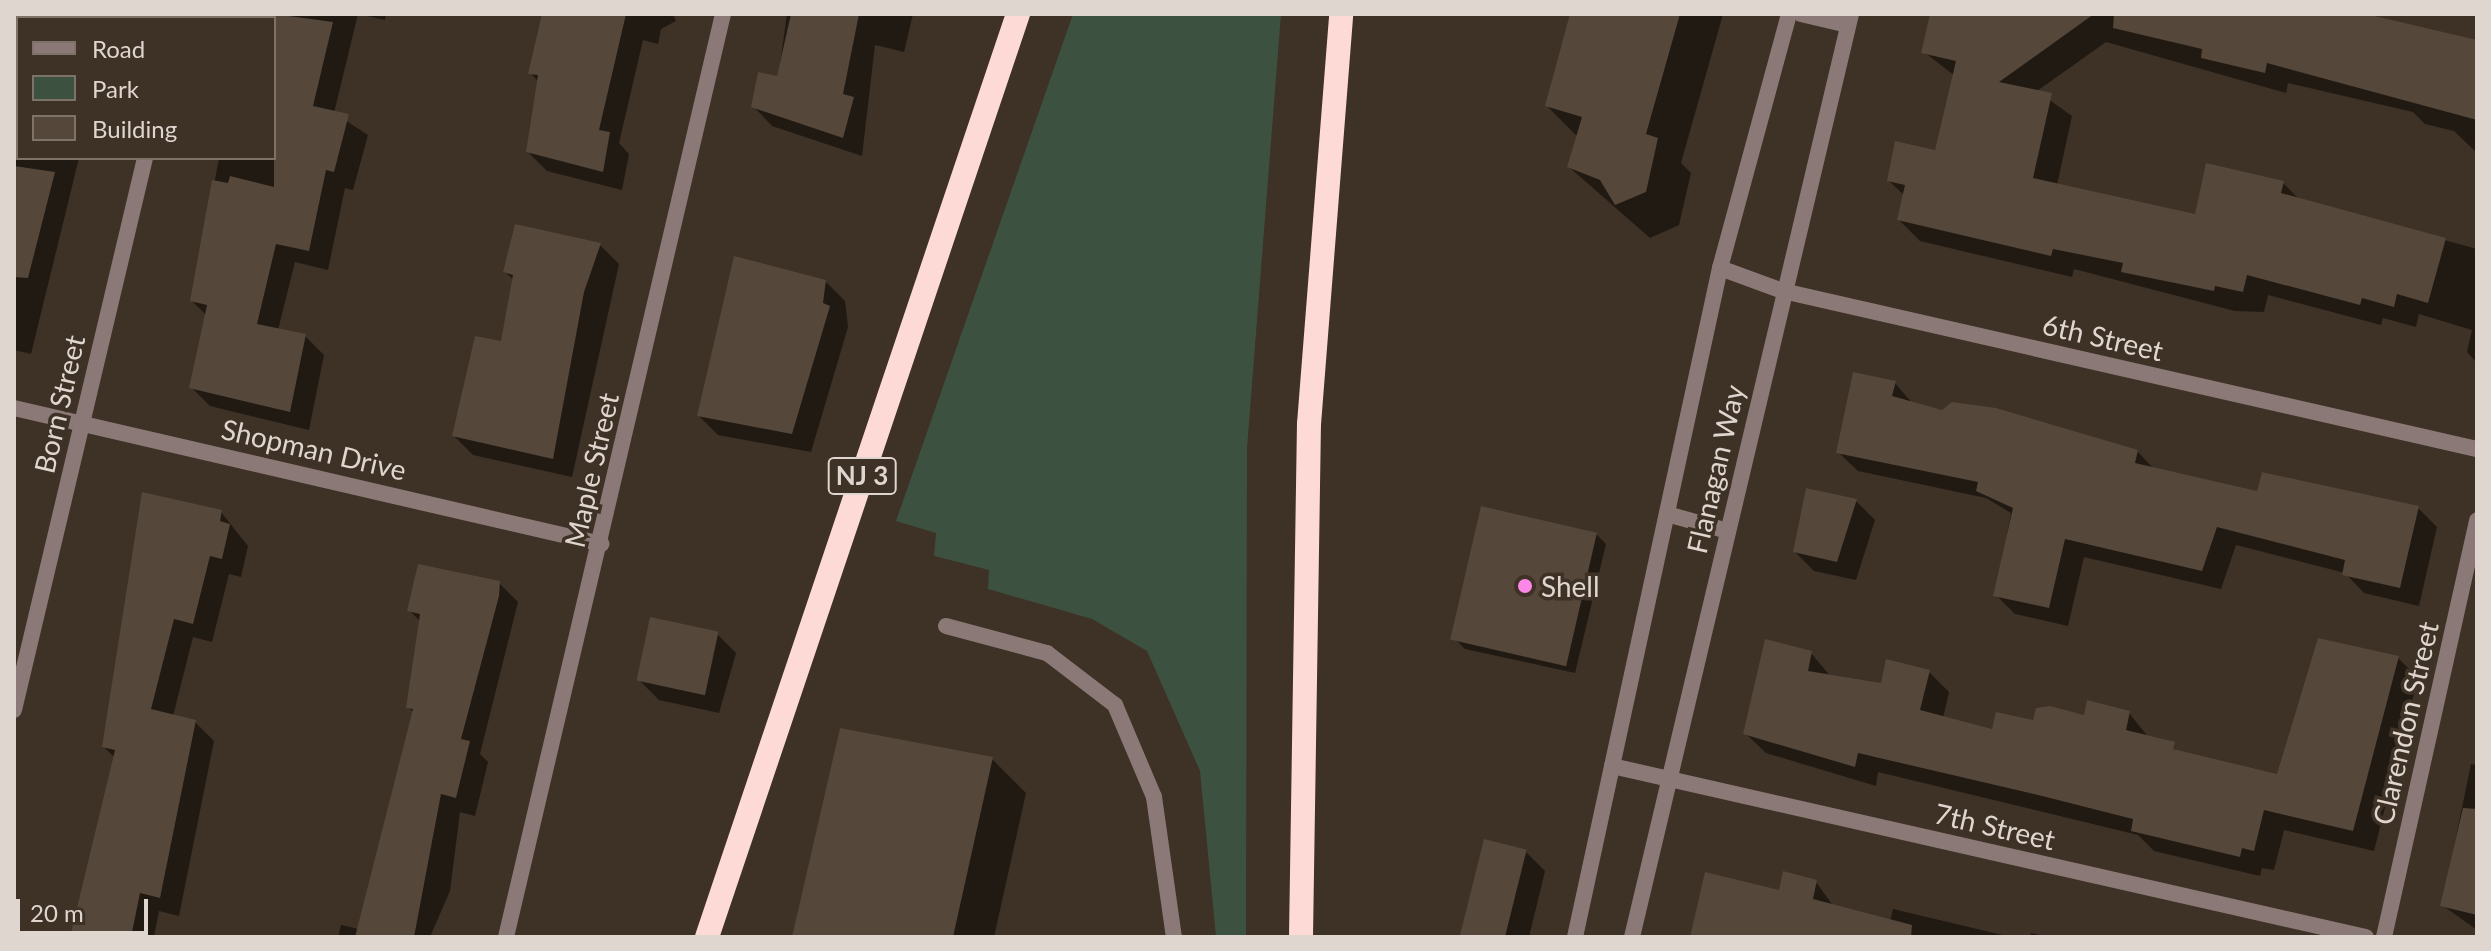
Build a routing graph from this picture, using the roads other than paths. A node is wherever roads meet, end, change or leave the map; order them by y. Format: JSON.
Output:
{"nodes":[{"id":1,"x":723,"y":14,"type":"edge"},
{"id":2,"x":1018,"y":14,"type":"edge"},
{"id":3,"x":1341,"y":14,"type":"edge"},
{"id":4,"x":1789,"y":14,"type":"edge"},
{"id":5,"x":1801,"y":14,"type":"edge"},
{"id":6,"x":1850,"y":20,"type":"edge"},
{"id":7,"x":145,"y":160,"type":"edge"},
{"id":8,"x":1720,"y":268,"type":"junction"},
{"id":9,"x":1783,"y":291,"type":"junction"},
{"id":10,"x":14,"y":408,"type":"edge"},
{"id":11,"x":81,"y":421,"type":"junction"},
{"id":12,"x":2477,"y":449,"type":"edge"},
{"id":13,"x":1667,"y":514,"type":"junction"},
{"id":14,"x":2477,"y":520,"type":"edge"},
{"id":15,"x":1728,"y":531,"type":"junction"},
{"id":16,"x":601,"y":544,"type":"junction"},
{"id":17,"x":946,"y":626,"type":"dead end"},
{"id":18,"x":14,"y":710,"type":"edge"},
{"id":19,"x":1612,"y":766,"type":"junction"},
{"id":20,"x":1669,"y":779,"type":"junction"},
{"id":21,"x":506,"y":937,"type":"edge"},
{"id":22,"x":707,"y":937,"type":"edge"},
{"id":23,"x":1174,"y":937,"type":"edge"},
{"id":24,"x":1301,"y":937,"type":"edge"},
{"id":25,"x":1575,"y":937,"type":"edge"},
{"id":26,"x":1632,"y":937,"type":"edge"},
{"id":27,"x":2366,"y":937,"type":"edge"},
{"id":28,"x":2384,"y":937,"type":"edge"}],
"edges":[{"from":1,"to":16,"type":"street","name":"Maple Street"},
{"from":2,"to":22,"type":"highway","number":"NJ 3"},
{"from":3,"to":24,"type":"highway"},
{"from":4,"to":8,"type":"street","name":"Flanagan Way"},
{"from":5,"to":6,"type":"street"},
{"from":6,"to":9,"type":"street","name":"Flanagan Way"},
{"from":7,"to":11,"type":"street","name":"Born Street"},
{"from":8,"to":9,"type":"street","name":"6th Street"},
{"from":8,"to":13,"type":"street","name":"Flanagan Way"},
{"from":9,"to":12,"type":"street","name":"6th Street"},
{"from":9,"to":15,"type":"street","name":"Flanagan Way"},
{"from":10,"to":11,"type":"street","name":"Shopman Drive"},
{"from":11,"to":16,"type":"street","name":"Shopman Drive"},
{"from":11,"to":18,"type":"street","name":"Born Street"},
{"from":13,"to":15,"type":"street"},
{"from":13,"to":19,"type":"street","name":"Flanagan Way"},
{"from":14,"to":28,"type":"street","name":"Clarendon Street"},
{"from":15,"to":20,"type":"street","name":"Flanagan Way"},
{"from":16,"to":21,"type":"street","name":"Maple Street"},
{"from":17,"to":23,"type":"street"},
{"from":19,"to":20,"type":"street","name":"7th Street"},
{"from":19,"to":25,"type":"street","name":"Flanagan Way"},
{"from":20,"to":26,"type":"street","name":"Flanagan Way"},
{"from":20,"to":27,"type":"street","name":"7th Street"}]}
